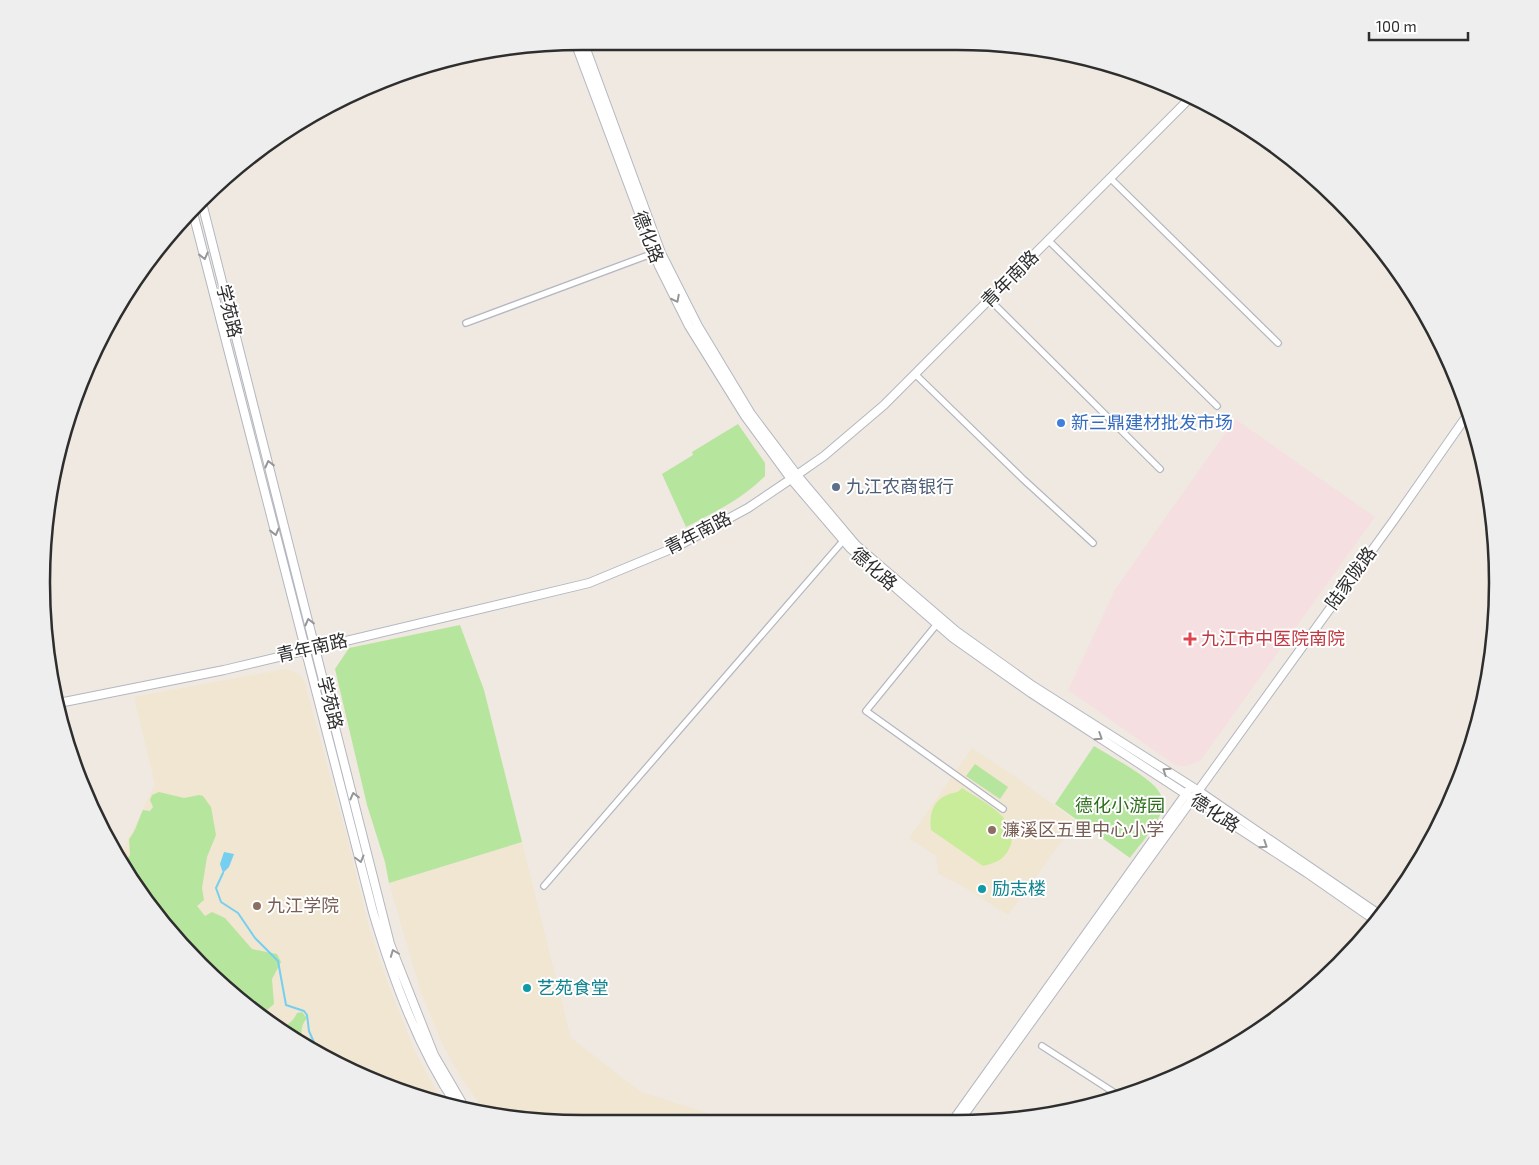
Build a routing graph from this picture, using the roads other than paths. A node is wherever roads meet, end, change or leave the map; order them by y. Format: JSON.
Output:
{"nodes":[{"id":1,"x":578,"y":50,"type":"edge"},
{"id":2,"x":586,"y":50,"type":"edge"},
{"id":3,"x":1186,"y":102,"type":"edge"},
{"id":4,"x":1110,"y":178,"type":"junction"},
{"id":5,"x":203,"y":209,"type":"edge"},
{"id":6,"x":194,"y":218,"type":"edge"},
{"id":7,"x":1048,"y":240,"type":"junction"},
{"id":8,"x":654,"y":253,"type":"junction"},
{"id":9,"x":989,"y":299,"type":"junction"},
{"id":10,"x":466,"y":323,"type":"dead end"},
{"id":11,"x":1278,"y":343,"type":"dead end"},
{"id":12,"x":914,"y":374,"type":"junction"},
{"id":13,"x":1217,"y":406,"type":"dead end"},
{"id":14,"x":1464,"y":420,"type":"edge"},
{"id":15,"x":1160,"y":469,"type":"dead end"},
{"id":16,"x":794,"y":478,"type":"junction"},
{"id":17,"x":843,"y":541,"type":"junction"},
{"id":18,"x":1094,"y":543,"type":"dead end"},
{"id":19,"x":937,"y":624,"type":"junction"},
{"id":20,"x":316,"y":647,"type":"junction"},
{"id":21,"x":304,"y":650,"type":"junction"},
{"id":22,"x":64,"y":702,"type":"edge"},
{"id":23,"x":1191,"y":792,"type":"junction"},
{"id":24,"x":1003,"y":809,"type":"dead end"},
{"id":25,"x":544,"y":886,"type":"dead end"},
{"id":26,"x":1375,"y":912,"type":"edge"},
{"id":27,"x":1371,"y":917,"type":"edge"},
{"id":28,"x":1042,"y":1046,"type":"dead end"},
{"id":29,"x":1113,"y":1092,"type":"edge"},
{"id":30,"x":453,"y":1099,"type":"edge"},
{"id":31,"x":461,"y":1101,"type":"edge"},
{"id":32,"x":957,"y":1115,"type":"edge"},
{"id":33,"x":964,"y":1115,"type":"edge"}],
"edges":[{"from":1,"to":8,"type":"main road","name":"德化路"},
{"from":2,"to":16,"type":"main road","name":"德化路"},
{"from":3,"to":4,"type":"main road","name":"青年南路"},
{"from":4,"to":7,"type":"main road","name":"青年南路"},
{"from":4,"to":11,"type":"street"},
{"from":20,"to":5,"type":"main road","name":"学苑路","one_way":true},
{"from":6,"to":21,"type":"main road","name":"学苑路","one_way":true},
{"from":7,"to":9,"type":"main road","name":"青年南路"},
{"from":7,"to":13,"type":"street"},
{"from":8,"to":10,"type":"street"},
{"from":8,"to":16,"type":"main road","name":"德化路","one_way":true},
{"from":9,"to":12,"type":"main road","name":"青年南路"},
{"from":9,"to":15,"type":"street"},
{"from":12,"to":16,"type":"main road","name":"青年南路"},
{"from":12,"to":18,"type":"street"},
{"from":14,"to":23,"type":"main road","name":"陆家陇路"},
{"from":16,"to":17,"type":"main road","name":"德化路"},
{"from":16,"to":20,"type":"main road","name":"青年南路"},
{"from":23,"to":16,"type":"main road","name":"德化路","one_way":true},
{"from":17,"to":19,"type":"main road","name":"德化路"},
{"from":17,"to":25,"type":"street"},
{"from":19,"to":23,"type":"main road","name":"德化路","one_way":true},
{"from":19,"to":24,"type":"street"},
{"from":20,"to":21,"type":"main road","name":"青年南路"},
{"from":31,"to":20,"type":"main road","name":"学苑路","one_way":true},
{"from":21,"to":22,"type":"main road","name":"青年南路"},
{"from":21,"to":30,"type":"main road","name":"学苑路","one_way":true},
{"from":23,"to":26,"type":"main road","name":"德化路"},
{"from":23,"to":27,"type":"main road","name":"德化路","one_way":true},
{"from":23,"to":32,"type":"main road"},
{"from":23,"to":33,"type":"main road"},
{"from":28,"to":29,"type":"street"}]}
